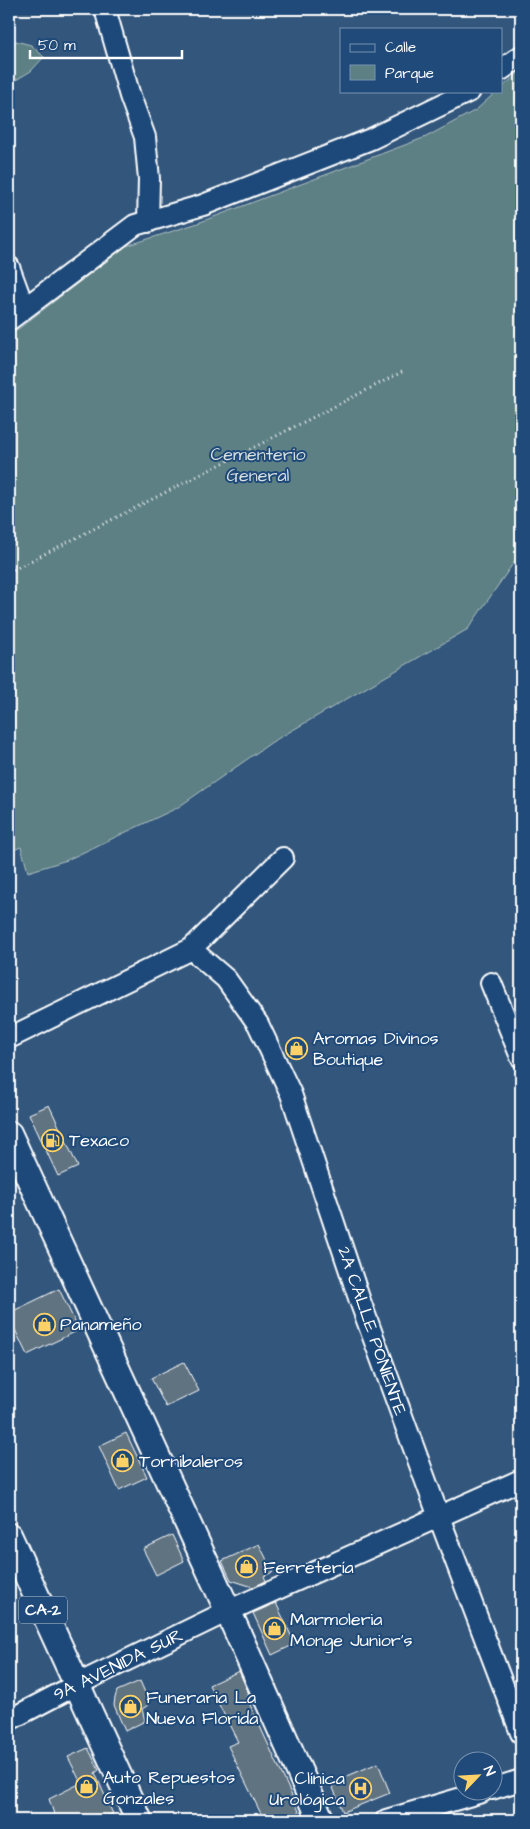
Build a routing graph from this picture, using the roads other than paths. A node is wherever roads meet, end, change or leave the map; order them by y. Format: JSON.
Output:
{"nodes":[{"id":1,"x":105,"y":9,"type":"edge"},
{"id":2,"x":521,"y":56,"type":"edge"},
{"id":3,"x":502,"y":69,"type":"edge"},
{"id":4,"x":468,"y":92,"type":"edge"},
{"id":5,"x":148,"y":222,"type":"junction"},
{"id":6,"x":9,"y":267,"type":"edge"},
{"id":7,"x":17,"y":314,"type":"edge"},
{"id":8,"x":283,"y":858,"type":"dead end"},
{"id":9,"x":191,"y":948,"type":"junction"},
{"id":10,"x":491,"y":983,"type":"dead end"},
{"id":11,"x":9,"y":1038,"type":"edge"},
{"id":12,"x":521,"y":1057,"type":"edge"},
{"id":13,"x":9,"y":1134,"type":"edge"},
{"id":14,"x":521,"y":1480,"type":"edge"},
{"id":15,"x":438,"y":1517,"type":"junction"},
{"id":16,"x":9,"y":1536,"type":"edge"},
{"id":17,"x":228,"y":1611,"type":"junction"},
{"id":18,"x":78,"y":1684,"type":"junction"},
{"id":19,"x":9,"y":1720,"type":"edge"},
{"id":20,"x":521,"y":1733,"type":"edge"},
{"id":21,"x":521,"y":1780,"type":"edge"},
{"id":22,"x":502,"y":1785,"type":"edge"},
{"id":23,"x":452,"y":1801,"type":"edge"},
{"id":24,"x":139,"y":1820,"type":"edge"},
{"id":25,"x":321,"y":1820,"type":"edge"},
{"id":26,"x":386,"y":1820,"type":"edge"}],
"edges":[{"from":1,"to":5,"type":"street"},
{"from":2,"to":3,"type":"street"},
{"from":4,"to":5,"type":"street"},
{"from":5,"to":7,"type":"street"},
{"from":6,"to":7,"type":"street"},
{"from":8,"to":9,"type":"street"},
{"from":9,"to":11,"type":"street"},
{"from":9,"to":15,"type":"street","name":"2A CALLE PONIENTE"},
{"from":10,"to":12,"type":"street"},
{"from":13,"to":17,"type":"main road"},
{"from":14,"to":15,"type":"street","name":"9A AVENIDA SUR"},
{"from":15,"to":17,"type":"street","name":"9A AVENIDA SUR"},
{"from":15,"to":20,"type":"street","name":"2A CALLE PONIENTE"},
{"from":16,"to":18,"type":"main road","number":"CA-2"},
{"from":17,"to":18,"type":"street","name":"9A AVENIDA SUR"},
{"from":17,"to":25,"type":"main road"},
{"from":18,"to":19,"type":"street","name":"9A AVENIDA SUR"},
{"from":18,"to":24,"type":"main road","number":"CA-2"},
{"from":21,"to":22,"type":"street"},
{"from":23,"to":26,"type":"street"}]}
